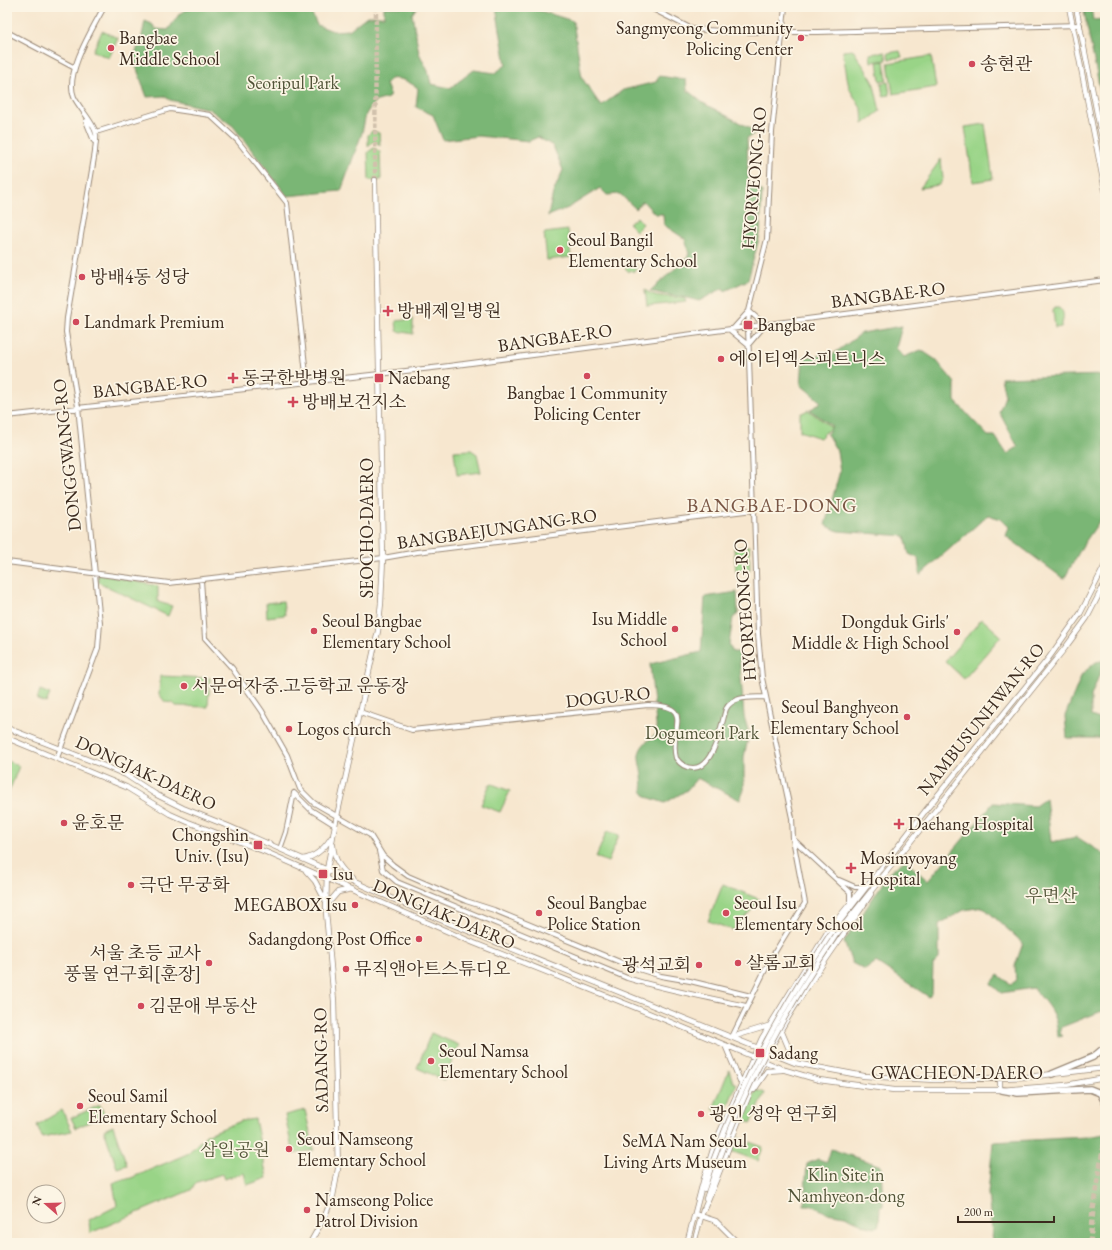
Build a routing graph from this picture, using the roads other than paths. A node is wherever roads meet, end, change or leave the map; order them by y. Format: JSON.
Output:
{"nodes":[{"id":1,"x":104,"y":7,"type":"edge"},
{"id":2,"x":649,"y":7,"type":"edge"},
{"id":3,"x":785,"y":7,"type":"edge"},
{"id":4,"x":1069,"y":7,"type":"edge"},
{"id":5,"x":1076,"y":7,"type":"edge"},
{"id":6,"x":1073,"y":25,"type":"junction"},
{"id":7,"x":1080,"y":25,"type":"junction"},
{"id":8,"x":7,"y":32,"type":"edge"},
{"id":9,"x":782,"y":33,"type":"junction"},
{"id":10,"x":75,"y":68,"type":"junction"},
{"id":11,"x":81,"y":110,"type":"junction"},
{"id":12,"x":96,"y":132,"type":"junction"},
{"id":13,"x":95,"y":152,"type":"junction"},
{"id":14,"x":1105,"y":154,"type":"edge"},
{"id":15,"x":375,"y":180,"type":"tunnel mouth"},
{"id":16,"x":1105,"y":190,"type":"edge"},
{"id":17,"x":1105,"y":280,"type":"edge"},
{"id":18,"x":749,"y":310,"type":"junction"},
{"id":19,"x":765,"y":325,"type":"junction"},
{"id":20,"x":748,"y":327,"type":"junction"},
{"id":21,"x":731,"y":331,"type":"junction"},
{"id":22,"x":748,"y":345,"type":"junction"},
{"id":23,"x":378,"y":374,"type":"junction"},
{"id":24,"x":307,"y":383,"type":"junction"},
{"id":25,"x":78,"y":407,"type":"junction"},
{"id":26,"x":7,"y":416,"type":"edge"},
{"id":27,"x":753,"y":510,"type":"junction"},
{"id":28,"x":383,"y":558,"type":"junction"},
{"id":29,"x":7,"y":562,"type":"edge"},
{"id":30,"x":1105,"y":565,"type":"edge"},
{"id":31,"x":93,"y":573,"type":"junction"},
{"id":32,"x":201,"y":580,"type":"junction"},
{"id":33,"x":1105,"y":583,"type":"edge"},
{"id":34,"x":766,"y":697,"type":"junction"},
{"id":35,"x":1015,"y":699,"type":"junction"},
{"id":36,"x":1021,"y":704,"type":"junction"},
{"id":37,"x":360,"y":712,"type":"junction"},
{"id":38,"x":7,"y":728,"type":"edge"},
{"id":39,"x":992,"y":729,"type":"junction"},
{"id":40,"x":998,"y":733,"type":"junction"},
{"id":41,"x":7,"y":738,"type":"edge"},
{"id":42,"x":59,"y":749,"type":"junction"},
{"id":43,"x":57,"y":758,"type":"junction"},
{"id":44,"x":337,"y":817,"type":"junction"},
{"id":45,"x":335,"y":825,"type":"junction"},
{"id":46,"x":332,"y":837,"type":"junction"},
{"id":47,"x":793,"y":839,"type":"junction"},
{"id":48,"x":280,"y":849,"type":"junction"},
{"id":49,"x":379,"y":849,"type":"junction"},
{"id":50,"x":302,"y":860,"type":"junction"},
{"id":51,"x":302,"y":867,"type":"junction"},
{"id":52,"x":327,"y":870,"type":"junction"},
{"id":53,"x":327,"y":878,"type":"junction"},
{"id":54,"x":837,"y":879,"type":"junction"},
{"id":55,"x":356,"y":882,"type":"junction"},
{"id":56,"x":869,"y":883,"type":"junction"},
{"id":57,"x":874,"y":887,"type":"junction"},
{"id":58,"x":862,"y":888,"type":"junction"},
{"id":59,"x":352,"y":889,"type":"junction"},
{"id":60,"x":325,"y":901,"type":"junction"},
{"id":61,"x":850,"y":902,"type":"junction"},
{"id":62,"x":326,"y":908,"type":"junction"},
{"id":63,"x":833,"y":934,"type":"junction"},
{"id":64,"x":587,"y":980,"type":"junction"},
{"id":65,"x":585,"y":987,"type":"junction"},
{"id":66,"x":751,"y":996,"type":"junction"},
{"id":67,"x":746,"y":1006,"type":"junction"},
{"id":68,"x":768,"y":1026,"type":"junction"},
{"id":69,"x":781,"y":1030,"type":"junction"},
{"id":70,"x":764,"y":1034,"type":"junction"},
{"id":71,"x":732,"y":1037,"type":"junction"},
{"id":72,"x":775,"y":1040,"type":"junction"},
{"id":73,"x":743,"y":1042,"type":"junction"},
{"id":74,"x":725,"y":1045,"type":"junction"},
{"id":75,"x":757,"y":1047,"type":"junction"},
{"id":76,"x":1105,"y":1047,"type":"edge"},
{"id":77,"x":739,"y":1051,"type":"junction"},
{"id":78,"x":769,"y":1052,"type":"junction"},
{"id":79,"x":753,"y":1056,"type":"junction"},
{"id":80,"x":764,"y":1061,"type":"junction"},
{"id":81,"x":795,"y":1063,"type":"junction"},
{"id":82,"x":1105,"y":1068,"type":"edge"},
{"id":83,"x":785,"y":1070,"type":"junction"},
{"id":84,"x":1052,"y":1074,"type":"junction"},
{"id":85,"x":1000,"y":1078,"type":"junction"},
{"id":86,"x":1105,"y":1078,"type":"edge"},
{"id":87,"x":741,"y":1083,"type":"junction"},
{"id":88,"x":1001,"y":1090,"type":"junction"},
{"id":89,"x":1105,"y":1102,"type":"edge"},
{"id":90,"x":745,"y":1108,"type":"junction"},
{"id":91,"x":716,"y":1162,"type":"junction"},
{"id":92,"x":698,"y":1202,"type":"junction"},
{"id":93,"x":695,"y":1214,"type":"junction"},
{"id":94,"x":702,"y":1214,"type":"junction"},
{"id":95,"x":310,"y":1243,"type":"edge"},
{"id":96,"x":687,"y":1243,"type":"edge"},
{"id":97,"x":694,"y":1243,"type":"edge"},
{"id":98,"x":738,"y":1243,"type":"edge"}],
"edges":[{"from":1,"to":10,"type":"street","name":"DONGGWANG-RO"},
{"from":2,"to":9,"type":"street"},
{"from":3,"to":9,"type":"street","name":"HYORYEONG-RO"},
{"from":4,"to":6,"type":"main road"},
{"from":5,"to":7,"type":"main road"},
{"from":6,"to":7,"type":"street"},
{"from":6,"to":9,"type":"street"},
{"from":6,"to":16,"type":"main road"},
{"from":7,"to":14,"type":"main road"},
{"from":8,"to":10,"type":"street"},
{"from":9,"to":18,"type":"street","name":"HYORYEONG-RO"},
{"from":10,"to":11,"type":"street","name":"DONGGWANG-RO"},
{"from":11,"to":12,"type":"street","name":"DONGGWANG-RO"},
{"from":11,"to":13,"type":"street","name":"DONGGWANG-RO"},
{"from":12,"to":13,"type":"street","name":"DONGGWANG-RO"},
{"from":12,"to":24,"type":"street"},
{"from":13,"to":25,"type":"street","name":"DONGGWANG-RO"},
{"from":15,"to":23,"type":"main road","name":"SEOCHO-DAERO"},
{"from":17,"to":19,"type":"street","name":"BANGBAE-RO"},
{"from":18,"to":19,"type":"street"},
{"from":18,"to":20,"type":"street","name":"HYORYEONG-RO"},
{"from":18,"to":21,"type":"street"},
{"from":19,"to":20,"type":"street","name":"BANGBAE-RO"},
{"from":19,"to":22,"type":"street"},
{"from":20,"to":21,"type":"street","name":"BANGBAE-RO"},
{"from":20,"to":22,"type":"street","name":"HYORYEONG-RO"},
{"from":21,"to":22,"type":"street"},
{"from":21,"to":23,"type":"street","name":"BANGBAE-RO"},
{"from":22,"to":27,"type":"street","name":"HYORYEONG-RO"},
{"from":23,"to":24,"type":"street","name":"BANGBAE-RO"},
{"from":23,"to":28,"type":"main road","name":"SEOCHO-DAERO"},
{"from":24,"to":25,"type":"street","name":"BANGBAE-RO"},
{"from":25,"to":26,"type":"street","name":"BANGBAE-RO"},
{"from":25,"to":31,"type":"street","name":"DONGGWANG-RO"},
{"from":27,"to":28,"type":"street","name":"BANGBAEJUNGANG-RO"},
{"from":27,"to":34,"type":"street","name":"HYORYEONG-RO"},
{"from":28,"to":32,"type":"street","name":"BANGBAEJUNGANG-RO"},
{"from":28,"to":37,"type":"main road","name":"SEOCHO-DAERO"},
{"from":29,"to":31,"type":"street","name":"BANGBAEJUNGANG-RO"},
{"from":30,"to":35,"type":"main road","name":"NAMBUSUNHWAN-RO"},
{"from":31,"to":32,"type":"street","name":"BANGBAEJUNGANG-RO"},
{"from":31,"to":42,"type":"street","name":"DONGGWANG-RO"},
{"from":32,"to":44,"type":"street"},
{"from":33,"to":36,"type":"main road","name":"NAMBUSUNHWAN-RO"},
{"from":34,"to":37,"type":"street","name":"DOGU-RO"},
{"from":34,"to":47,"type":"street","name":"HYORYEONG-RO"},
{"from":35,"to":36,"type":"street"},
{"from":35,"to":39,"type":"main road","name":"NAMBUSUNHWAN-RO"},
{"from":36,"to":40,"type":"main road","name":"NAMBUSUNHWAN-RO"},
{"from":37,"to":44,"type":"main road","name":"SEOCHO-DAERO"},
{"from":38,"to":42,"type":"main road","name":"DONGJAK-DAERO"},
{"from":39,"to":40,"type":"street"},
{"from":39,"to":56,"type":"main road","name":"NAMBUSUNHWAN-RO"},
{"from":40,"to":57,"type":"main road","name":"NAMBUSUNHWAN-RO"},
{"from":41,"to":43,"type":"main road","name":"DONGJAK-DAERO"},
{"from":42,"to":43,"type":"street","name":"DONGGWANG-RO"},
{"from":42,"to":48,"type":"main road","name":"DONGJAK-DAERO"},
{"from":43,"to":51,"type":"main road","name":"DONGJAK-DAERO"},
{"from":44,"to":45,"type":"main road","name":"SEOCHO-DAERO"},
{"from":44,"to":49,"type":"street"},
{"from":45,"to":46,"type":"main road","name":"SEOCHO-DAERO"},
{"from":45,"to":48,"type":"street"},
{"from":46,"to":50,"type":"main road"},
{"from":46,"to":52,"type":"main road","name":"SEOCHO-DAERO"},
{"from":46,"to":55,"type":"main road"},
{"from":47,"to":54,"type":"street"},
{"from":47,"to":66,"type":"street","name":"HYORYEONG-RO"},
{"from":48,"to":50,"type":"main road","name":"DONGJAK-DAERO"},
{"from":49,"to":66,"type":"street"},
{"from":49,"to":67,"type":"street"},
{"from":50,"to":52,"type":"main road","name":"DONGJAK-DAERO"},
{"from":51,"to":53,"type":"main road","name":"DONGJAK-DAERO"},
{"from":51,"to":60,"type":"main road"},
{"from":52,"to":53,"type":"main road","name":"SADANG-RO"},
{"from":52,"to":55,"type":"main road","name":"DONGJAK-DAERO"},
{"from":53,"to":59,"type":"main road","name":"DONGJAK-DAERO"},
{"from":53,"to":60,"type":"main road","name":"SADANG-RO"},
{"from":54,"to":58,"type":"street"},
{"from":54,"to":61,"type":"street"},
{"from":55,"to":64,"type":"main road","name":"DONGJAK-DAERO"},
{"from":56,"to":58,"type":"main road","name":"NAMBUSUNHWAN-RO"},
{"from":56,"to":63,"type":"main road","name":"NAMBUSUNHWAN-RO"},
{"from":57,"to":63,"type":"main road","name":"NAMBUSUNHWAN-RO"},
{"from":57,"to":69,"type":"main road","name":"NAMBUSUNHWAN-RO"},
{"from":58,"to":61,"type":"main road","name":"NAMBUSUNHWAN-RO"},
{"from":59,"to":62,"type":"main road"},
{"from":59,"to":65,"type":"main road","name":"DONGJAK-DAERO"},
{"from":60,"to":62,"type":"main road","name":"SADANG-RO"},
{"from":61,"to":68,"type":"main road","name":"NAMBUSUNHWAN-RO"},
{"from":62,"to":95,"type":"main road","name":"SADANG-RO"},
{"from":63,"to":91,"type":"main road","name":"NAMBUSUNHWAN-RO","bridge":true},
{"from":64,"to":65,"type":"street"},
{"from":64,"to":71,"type":"main road","name":"DONGJAK-DAERO"},
{"from":65,"to":74,"type":"main road","name":"DONGJAK-DAERO"},
{"from":66,"to":67,"type":"street","name":"HYORYEONG-RO"},
{"from":67,"to":71,"type":"street","name":"HYORYEONG-RO"},
{"from":68,"to":70,"type":"main road","name":"NAMBUSUNHWAN-RO"},
{"from":68,"to":71,"type":"main road"},
{"from":69,"to":72,"type":"main road","name":"NAMBUSUNHWAN-RO"},
{"from":69,"to":81,"type":"main road"},
{"from":70,"to":72,"type":"main road"},
{"from":70,"to":75,"type":"main road","name":"NAMBUSUNHWAN-RO"},
{"from":71,"to":73,"type":"main road","name":"DONGJAK-DAERO"},
{"from":72,"to":78,"type":"main road","name":"NAMBUSUNHWAN-RO"},
{"from":73,"to":75,"type":"main road","name":"DONGJAK-DAERO"},
{"from":73,"to":77,"type":"main road"},
{"from":74,"to":77,"type":"main road","name":"DONGJAK-DAERO"},
{"from":74,"to":87,"type":"main road"},
{"from":75,"to":78,"type":"main road","name":"DONGJAK-DAERO"},
{"from":75,"to":79,"type":"main road","name":"NAMBUSUNHWAN-RO"},
{"from":76,"to":84,"type":"highway"},
{"from":77,"to":79,"type":"main road","name":"DONGJAK-DAERO"},
{"from":78,"to":80,"type":"main road","name":"NAMBUSUNHWAN-RO"},
{"from":78,"to":81,"type":"main road","name":"GWACHEON-DAERO"},
{"from":79,"to":80,"type":"main road","name":"DONGJAK-DAERO"},
{"from":79,"to":87,"type":"main road","name":"NAMBUSUNHWAN-RO"},
{"from":80,"to":83,"type":"main road","name":"GWACHEON-DAERO"},
{"from":80,"to":90,"type":"main road","name":"NAMBUSUNHWAN-RO"},
{"from":81,"to":85,"type":"main road","name":"GWACHEON-DAERO"},
{"from":82,"to":84,"type":"main road","name":"GWACHEON-DAERO"},
{"from":83,"to":88,"type":"main road","name":"GWACHEON-DAERO"},
{"from":83,"to":90,"type":"main road"},
{"from":84,"to":85,"type":"main road","name":"GWACHEON-DAERO"},
{"from":85,"to":88,"type":"main road"},
{"from":86,"to":88,"type":"main road","name":"GWACHEON-DAERO"},
{"from":87,"to":92,"type":"main road","name":"NAMBUSUNHWAN-RO"},
{"from":88,"to":89,"type":"highway"},
{"from":90,"to":94,"type":"main road","name":"NAMBUSUNHWAN-RO"},
{"from":91,"to":92,"type":"main road","name":"NAMBUSUNHWAN-RO"},
{"from":91,"to":94,"type":"main road","name":"NAMBUSUNHWAN-RO"},
{"from":92,"to":93,"type":"main road","name":"NAMBUSUNHWAN-RO"},
{"from":93,"to":94,"type":"street"},
{"from":93,"to":96,"type":"main road","name":"NAMBUSUNHWAN-RO"},
{"from":94,"to":97,"type":"main road","name":"NAMBUSUNHWAN-RO"},
{"from":94,"to":98,"type":"street"}]}
